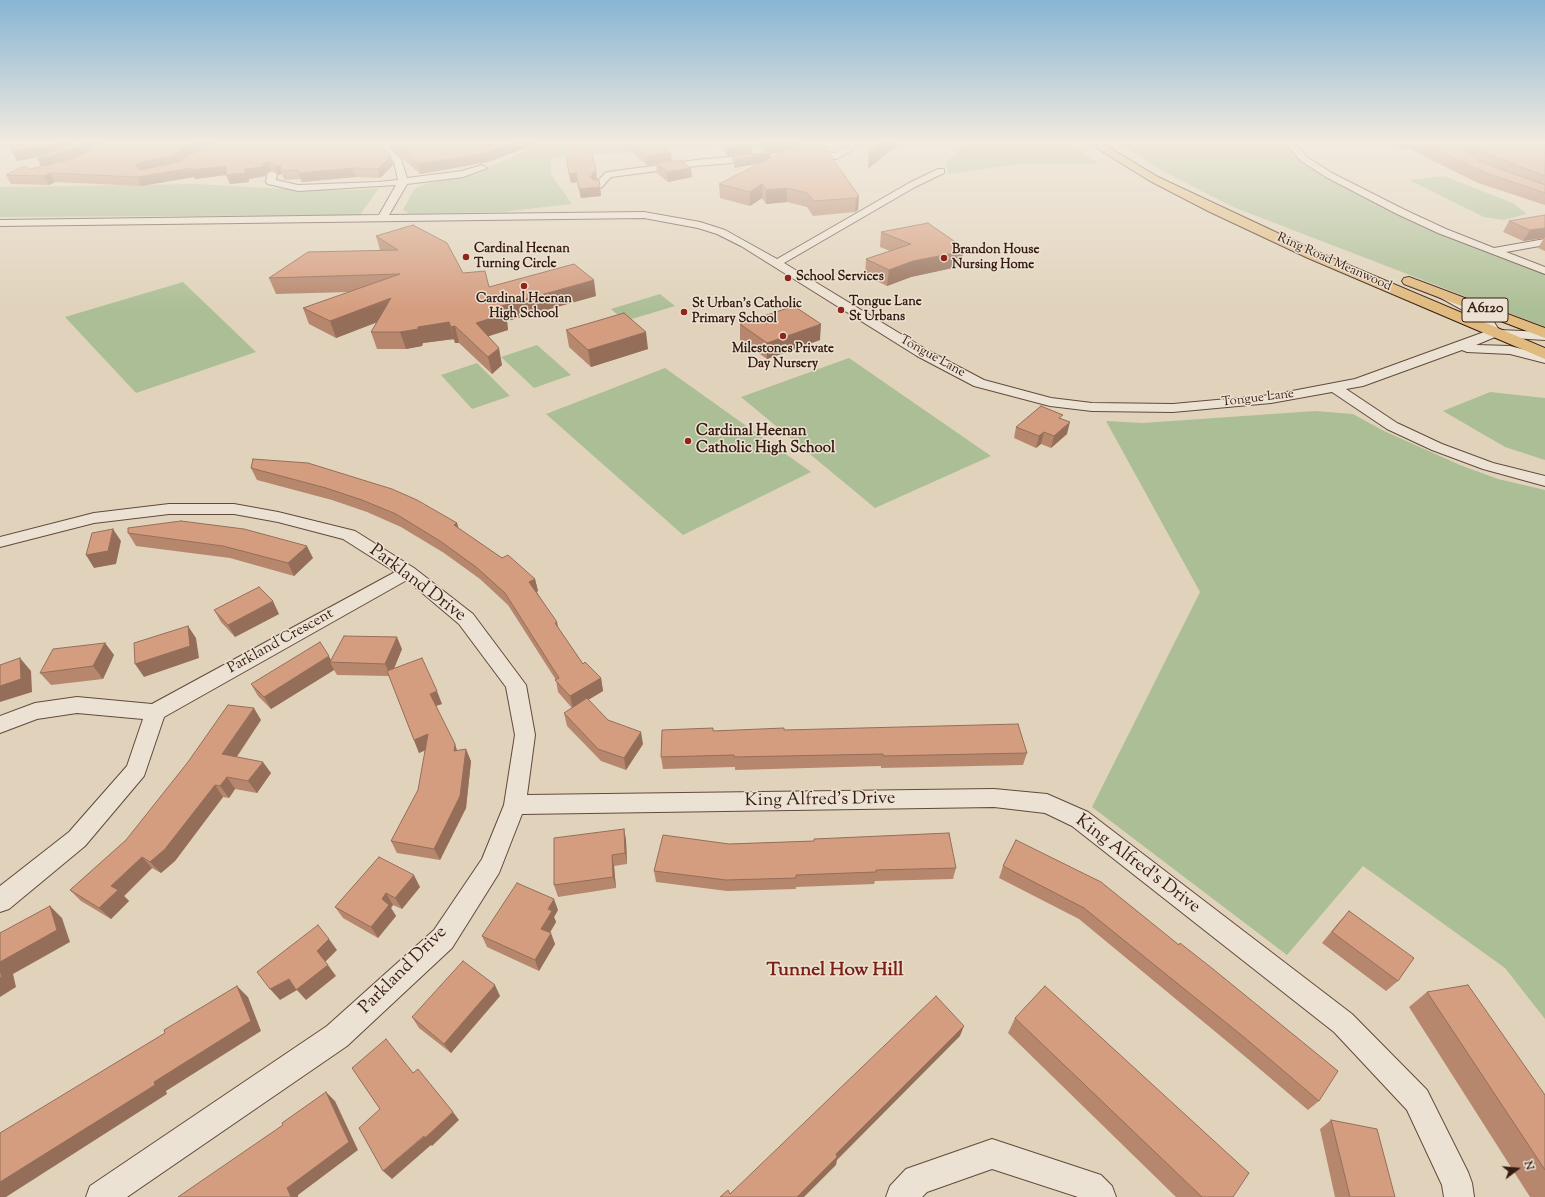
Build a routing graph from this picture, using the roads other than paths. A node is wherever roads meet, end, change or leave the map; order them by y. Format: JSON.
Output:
{"nodes":[{"id":1,"x":394,"y":198,"type":"edge"},
{"id":2,"x":890,"y":198,"type":"edge"},
{"id":3,"x":1192,"y":198,"type":"edge"},
{"id":4,"x":1215,"y":198,"type":"edge"},
{"id":5,"x":1373,"y":198,"type":"edge"},
{"id":6,"x":382,"y":219,"type":"junction"},
{"id":7,"x":0,"y":223,"type":"edge"},
{"id":8,"x":1545,"y":242,"type":"edge"},
{"id":9,"x":1492,"y":251,"type":"junction"},
{"id":10,"x":1349,"y":257,"type":"dead end"},
{"id":11,"x":777,"y":263,"type":"junction"},
{"id":12,"x":1545,"y":271,"type":"edge"},
{"id":13,"x":1397,"y":276,"type":"dead end"},
{"id":14,"x":1425,"y":288,"type":"junction"},
{"id":15,"x":1494,"y":333,"type":"junction"},
{"id":16,"x":1545,"y":333,"type":"edge"},
{"id":17,"x":1545,"y":336,"type":"edge"},
{"id":18,"x":1452,"y":349,"type":"junction"},
{"id":19,"x":1545,"y":354,"type":"edge"},
{"id":20,"x":1545,"y":359,"type":"edge"},
{"id":21,"x":1335,"y":388,"type":"junction"},
{"id":22,"x":1545,"y":481,"type":"edge"},
{"id":23,"x":0,"y":542,"type":"edge"},
{"id":24,"x":408,"y":572,"type":"junction"},
{"id":25,"x":155,"y":712,"type":"junction"},
{"id":26,"x":0,"y":725,"type":"edge"},
{"id":27,"x":515,"y":806,"type":"junction"},
{"id":28,"x":0,"y":901,"type":"edge"},
{"id":29,"x":101,"y":1197,"type":"edge"},
{"id":30,"x":901,"y":1197,"type":"edge"},
{"id":31,"x":1101,"y":1197,"type":"edge"},
{"id":32,"x":1459,"y":1197,"type":"edge"}],
"edges":[{"from":1,"to":6,"type":"street"},
{"from":2,"to":11,"type":"street"},
{"from":3,"to":15,"type":"highway","name":"Ring Road Meanwood","number":"A6120"},
{"from":4,"to":10,"type":"highway","name":"Ring Road Meanwood"},
{"from":5,"to":9,"type":"street"},
{"from":6,"to":7,"type":"street","name":"Tongue Lane"},
{"from":6,"to":11,"type":"street","name":"Tongue Lane"},
{"from":8,"to":9,"type":"street"},
{"from":9,"to":12,"type":"street"},
{"from":11,"to":21,"type":"street","name":"Tongue Lane"},
{"from":13,"to":14,"type":"highway","name":"Ring Road Meanwood","number":"A6120"},
{"from":14,"to":15,"type":"street","name":"Ring Road Meanwood"},
{"from":14,"to":16,"type":"highway","name":"Ring Road Meanwood","number":"A6120"},
{"from":15,"to":17,"type":"street","name":"Ring Road Meanwood"},
{"from":15,"to":18,"type":"street","name":"Tongue Lane"},
{"from":15,"to":19,"type":"highway","number":"A6120"},
{"from":18,"to":20,"type":"street","name":"Tongue Lane"},
{"from":18,"to":21,"type":"street","name":"Tongue Lane"},
{"from":21,"to":22,"type":"street"},
{"from":23,"to":24,"type":"street","name":"Parkland Drive"},
{"from":24,"to":25,"type":"street","name":"Parkland Crescent"},
{"from":24,"to":27,"type":"street","name":"Parkland Drive"},
{"from":25,"to":26,"type":"street"},
{"from":25,"to":28,"type":"street"},
{"from":27,"to":29,"type":"street","name":"Parkland Drive"},
{"from":27,"to":32,"type":"street","name":"King Alfred's Drive"},
{"from":30,"to":31,"type":"street"}]}
